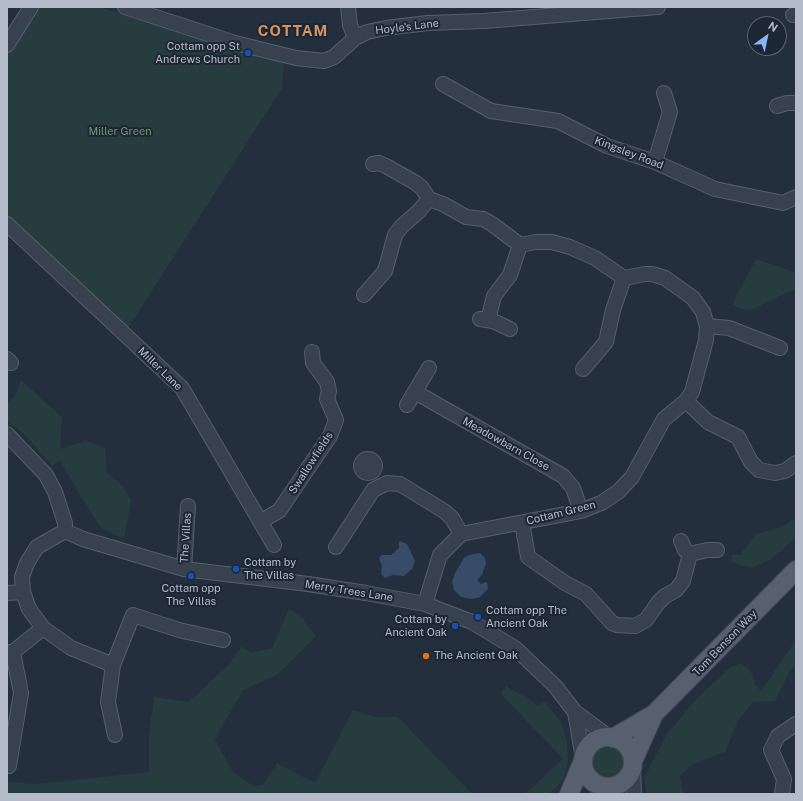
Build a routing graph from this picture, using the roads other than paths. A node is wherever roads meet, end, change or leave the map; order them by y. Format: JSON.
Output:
{"nodes":[{"id":1,"x":32,"y":7,"type":"edge"},
{"id":2,"x":125,"y":7,"type":"edge"},
{"id":3,"x":348,"y":7,"type":"edge"},
{"id":4,"x":658,"y":7,"type":"edge"},
{"id":5,"x":355,"y":38,"type":"junction"},
{"id":6,"x":7,"y":45,"type":"edge"},
{"id":7,"x":443,"y":84,"type":"dead end"},
{"id":8,"x":664,"y":93,"type":"dead end"},
{"id":9,"x":796,"y":103,"type":"edge"},
{"id":10,"x":777,"y":106,"type":"dead end"},
{"id":11,"x":655,"y":162,"type":"junction"},
{"id":12,"x":373,"y":164,"type":"dead end"},
{"id":13,"x":796,"y":197,"type":"edge"},
{"id":14,"x":428,"y":199,"type":"junction"},
{"id":15,"x":7,"y":224,"type":"edge"},
{"id":16,"x":520,"y":245,"type":"junction"},
{"id":17,"x":624,"y":278,"type":"junction"},
{"id":18,"x":364,"y":295,"type":"dead end"},
{"id":19,"x":708,"y":326,"type":"junction"},
{"id":20,"x":510,"y":329,"type":"dead end"},
{"id":21,"x":780,"y":348,"type":"dead end"},
{"id":22,"x":312,"y":352,"type":"dead end"},
{"id":23,"x":429,"y":368,"type":"dead end"},
{"id":24,"x":583,"y":369,"type":"dead end"},
{"id":25,"x":415,"y":392,"type":"junction"},
{"id":26,"x":686,"y":401,"type":"junction"},
{"id":27,"x":407,"y":405,"type":"dead end"},
{"id":28,"x":7,"y":434,"type":"edge"},
{"id":29,"x":796,"y":463,"type":"edge"},
{"id":30,"x":370,"y":472,"type":"dead end"},
{"id":31,"x":377,"y":486,"type":"junction"},
{"id":32,"x":188,"y":506,"type":"dead end"},
{"id":33,"x":581,"y":511,"type":"junction"},
{"id":34,"x":261,"y":521,"type":"junction"},
{"id":35,"x":522,"y":523,"type":"junction"},
{"id":36,"x":65,"y":531,"type":"junction"},
{"id":37,"x":461,"y":534,"type":"junction"},
{"id":38,"x":681,"y":541,"type":"dead end"},
{"id":39,"x":274,"y":545,"type":"dead end"},
{"id":40,"x":336,"y":547,"type":"dead end"},
{"id":41,"x":717,"y":550,"type":"dead end"},
{"id":42,"x":690,"y":554,"type":"junction"},
{"id":43,"x":184,"y":569,"type":"junction"},
{"id":44,"x":796,"y":570,"type":"edge"},
{"id":45,"x":23,"y":592,"type":"junction"},
{"id":46,"x":7,"y":593,"type":"edge"},
{"id":47,"x":425,"y":604,"type":"junction"},
{"id":48,"x":43,"y":628,"type":"junction"},
{"id":49,"x":223,"y":640,"type":"dead end"},
{"id":50,"x":10,"y":652,"type":"edge"},
{"id":51,"x":113,"y":665,"type":"junction"},
{"id":52,"x":575,"y":712,"type":"junction"},
{"id":53,"x":654,"y":714,"type":"junction"},
{"id":54,"x":796,"y":724,"type":"edge"},
{"id":55,"x":115,"y":735,"type":"dead end"},
{"id":56,"x":611,"y":737,"type":"junction"},
{"id":57,"x":583,"y":760,"type":"junction"},
{"id":58,"x":633,"y":763,"type":"junction"},
{"id":59,"x":9,"y":766,"type":"dead end"},
{"id":60,"x":610,"y":789,"type":"edge"},
{"id":61,"x":569,"y":794,"type":"edge"},
{"id":62,"x":588,"y":794,"type":"edge"},
{"id":63,"x":634,"y":794,"type":"edge"},
{"id":64,"x":782,"y":794,"type":"edge"}],
"edges":[{"from":1,"to":6,"type":"street"},
{"from":2,"to":5,"type":"street","name":"Hoyle's Lane"},
{"from":3,"to":5,"type":"street"},
{"from":4,"to":5,"type":"street","name":"Hoyle's Lane"},
{"from":7,"to":11,"type":"street","name":"Kingsley Road"},
{"from":8,"to":11,"type":"street"},
{"from":9,"to":10,"type":"street"},
{"from":11,"to":13,"type":"street","name":"Kingsley Road"},
{"from":12,"to":14,"type":"street"},
{"from":14,"to":16,"type":"street"},
{"from":14,"to":18,"type":"street"},
{"from":15,"to":34,"type":"street","name":"Miller Lane"},
{"from":16,"to":17,"type":"street"},
{"from":16,"to":20,"type":"street"},
{"from":17,"to":19,"type":"street"},
{"from":17,"to":24,"type":"street"},
{"from":19,"to":21,"type":"street"},
{"from":19,"to":26,"type":"street","name":"Cottam Green"},
{"from":22,"to":34,"type":"street","name":"Swallowfields"},
{"from":23,"to":25,"type":"street"},
{"from":25,"to":27,"type":"street"},
{"from":25,"to":33,"type":"street","name":"Meadowbarn Close"},
{"from":26,"to":29,"type":"street"},
{"from":26,"to":33,"type":"street","name":"Cottam Green"},
{"from":28,"to":36,"type":"street"},
{"from":30,"to":31,"type":"street"},
{"from":31,"to":37,"type":"street"},
{"from":31,"to":40,"type":"street"},
{"from":32,"to":43,"type":"street","name":"The Villas"},
{"from":33,"to":35,"type":"street","name":"Cottam Green"},
{"from":34,"to":39,"type":"street","name":"Miller Lane"},
{"from":35,"to":37,"type":"street","name":"Cottam Green"},
{"from":35,"to":42,"type":"street"},
{"from":36,"to":43,"type":"street","name":"Merry Trees Lane"},
{"from":36,"to":45,"type":"street"},
{"from":37,"to":47,"type":"street"},
{"from":38,"to":42,"type":"street"},
{"from":41,"to":42,"type":"street"},
{"from":43,"to":47,"type":"street","name":"Merry Trees Lane"},
{"from":44,"to":53,"type":"main road","name":"Tom Benson Way"},
{"from":45,"to":46,"type":"street"},
{"from":45,"to":48,"type":"street"},
{"from":47,"to":52,"type":"street","name":"Merry Trees Lane"},
{"from":48,"to":50,"type":"street"},
{"from":48,"to":51,"type":"street"},
{"from":49,"to":51,"type":"street"},
{"from":50,"to":59,"type":"street"},
{"from":51,"to":55,"type":"street"},
{"from":52,"to":56,"type":"street","name":"Merry Trees Lane"},
{"from":52,"to":57,"type":"street","name":"Merry Trees Lane"},
{"from":53,"to":56,"type":"main road","name":"Tom Benson Way"},
{"from":53,"to":58,"type":"main road","name":"Tom Benson Way"},
{"from":54,"to":64,"type":"street"},
{"from":56,"to":57,"type":"main road"},
{"from":56,"to":58,"type":"main road"},
{"from":57,"to":60,"type":"main road"},
{"from":57,"to":61,"type":"main road"},
{"from":58,"to":60,"type":"main road"},
{"from":58,"to":63,"type":"street"},
{"from":60,"to":62,"type":"main road"}]}
